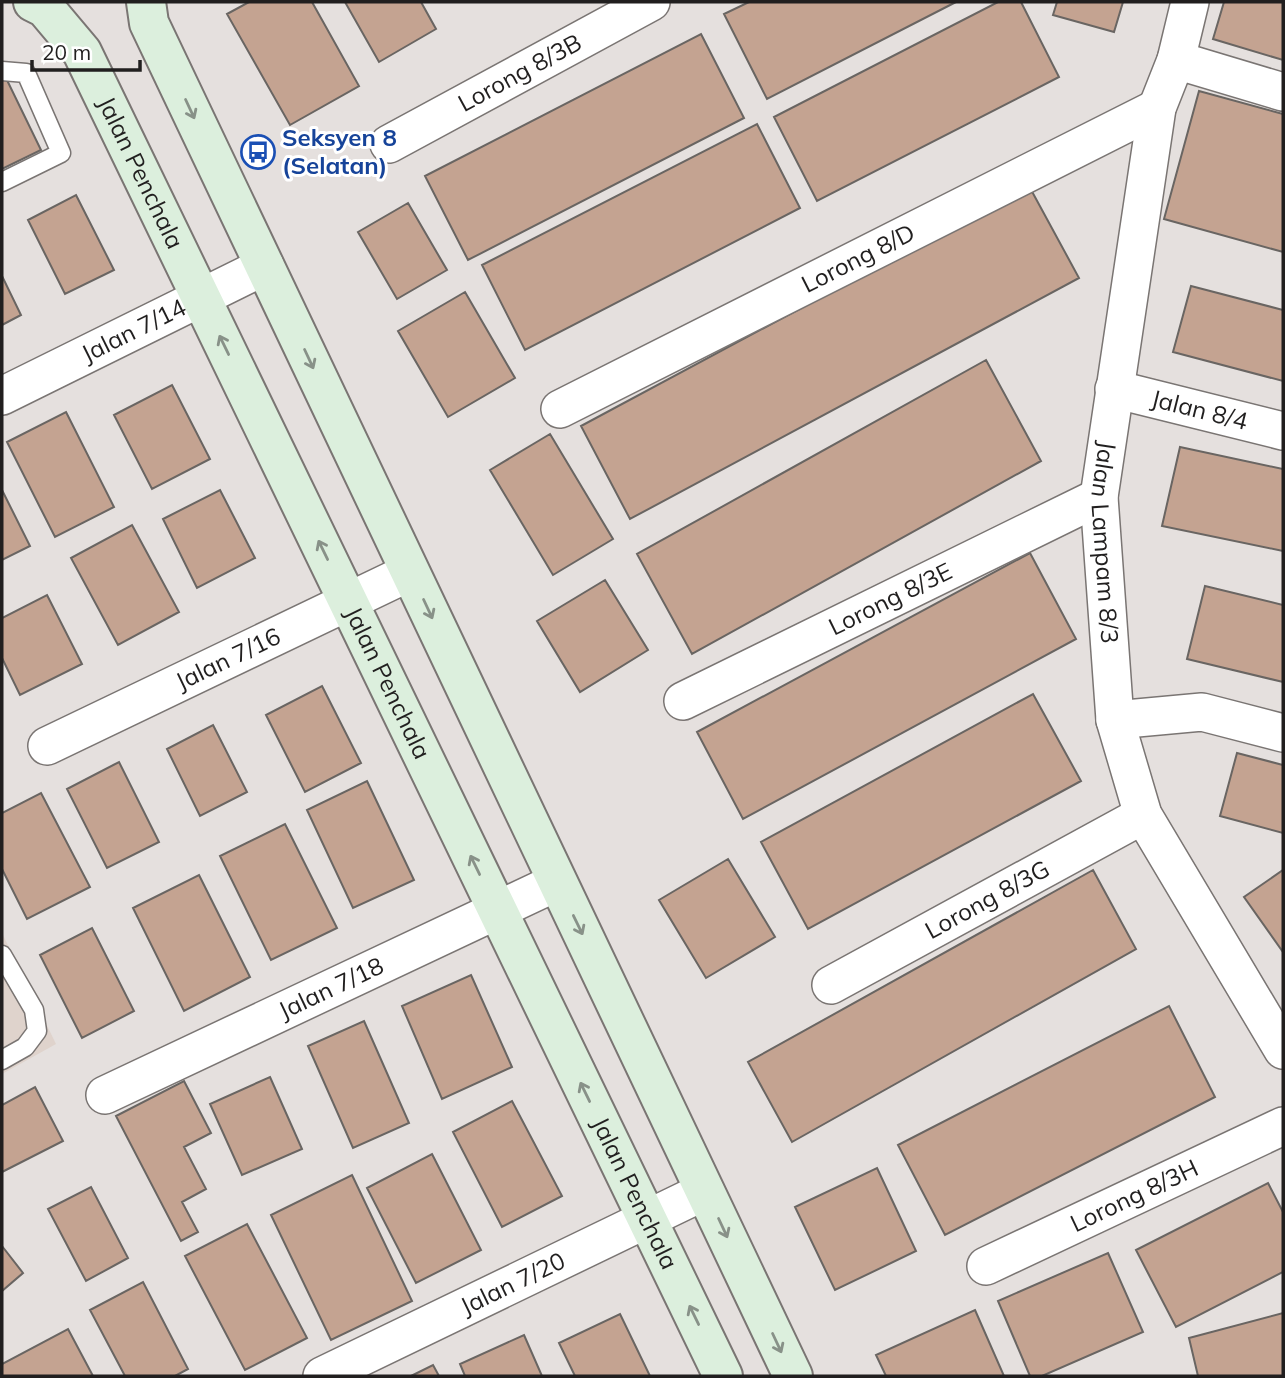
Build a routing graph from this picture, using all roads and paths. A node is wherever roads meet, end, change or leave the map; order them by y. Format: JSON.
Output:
{"nodes":[{"id":1,"x":33,"y":2,"type":"edge"},
{"id":2,"x":146,"y":2,"type":"edge"},
{"id":3,"x":652,"y":2,"type":"edge"},
{"id":4,"x":1191,"y":2,"type":"edge"},
{"id":5,"x":1176,"y":60,"type":"junction"},
{"id":6,"x":2,"y":71,"type":"edge"},
{"id":7,"x":1283,"y":92,"type":"edge"},
{"id":8,"x":1157,"y":108,"type":"junction"},
{"id":9,"x":389,"y":144,"type":"dead end"},
{"id":10,"x":2,"y":182,"type":"edge"},
{"id":11,"x":265,"y":267,"type":"junction"},
{"id":12,"x":201,"y":298,"type":"junction"},
{"id":13,"x":1114,"y":389,"type":"junction"},
{"id":14,"x":2,"y":396,"type":"edge"},
{"id":15,"x":560,"y":409,"type":"dead end"},
{"id":16,"x":1283,"y":430,"type":"edge"},
{"id":17,"x":1099,"y":498,"type":"junction"},
{"id":18,"x":410,"y":572,"type":"junction"},
{"id":19,"x":348,"y":601,"type":"junction"},
{"id":20,"x":683,"y":701,"type":"dead end"},
{"id":21,"x":1115,"y":720,"type":"junction"},
{"id":22,"x":1283,"y":733,"type":"edge"},
{"id":23,"x":47,"y":746,"type":"dead end"},
{"id":24,"x":1143,"y":814,"type":"junction"},
{"id":25,"x":557,"y":882,"type":"junction"},
{"id":26,"x":497,"y":910,"type":"junction"},
{"id":27,"x":2,"y":955,"type":"edge"},
{"id":28,"x":831,"y":985,"type":"dead end"},
{"id":29,"x":1283,"y":1050,"type":"edge"},
{"id":30,"x":2,"y":1060,"type":"edge"},
{"id":31,"x":105,"y":1095,"type":"dead end"},
{"id":32,"x":1283,"y":1126,"type":"edge"},
{"id":33,"x":705,"y":1191,"type":"junction"},
{"id":34,"x":647,"y":1219,"type":"junction"},
{"id":35,"x":986,"y":1266,"type":"dead end"},
{"id":36,"x":322,"y":1376,"type":"edge"},
{"id":37,"x":723,"y":1376,"type":"edge"},
{"id":38,"x":793,"y":1376,"type":"edge"}],
"edges":[{"from":1,"to":12,"type":"main road","name":"Jalan Penchala"},
{"from":2,"to":11,"type":"main road","one_way":true},
{"from":3,"to":9,"type":"street","name":"Lorong 8/3B"},
{"from":4,"to":5,"type":"street","name":"Jalan Lampam 8/3"},
{"from":5,"to":7,"type":"street"},
{"from":5,"to":8,"type":"street","name":"Jalan Lampam 8/3"},
{"from":6,"to":10,"type":"lane"},
{"from":8,"to":13,"type":"street","name":"Jalan Lampam 8/3"},
{"from":8,"to":15,"type":"street","name":"Lorong 8/D"},
{"from":11,"to":12,"type":"street","name":"Jalan 7/14"},
{"from":11,"to":18,"type":"main road","one_way":true},
{"from":12,"to":14,"type":"street","name":"Jalan 7/14"},
{"from":19,"to":12,"type":"main road","name":"Jalan Penchala","one_way":true},
{"from":13,"to":16,"type":"street","name":"Jalan 8/4"},
{"from":13,"to":17,"type":"street","name":"Jalan Lampam 8/3"},
{"from":17,"to":20,"type":"street","name":"Lorong 8/3E"},
{"from":17,"to":21,"type":"street","name":"Jalan Lampam 8/3"},
{"from":18,"to":19,"type":"street","name":"Jalan 7/16"},
{"from":18,"to":25,"type":"main road","one_way":true},
{"from":19,"to":23,"type":"street","name":"Jalan 7/16"},
{"from":26,"to":19,"type":"main road","name":"Jalan Penchala","one_way":true},
{"from":21,"to":22,"type":"street"},
{"from":21,"to":24,"type":"street","name":"Jalan Lampam 8/3"},
{"from":24,"to":28,"type":"street","name":"Lorong 8/3G"},
{"from":24,"to":29,"type":"street","name":"Jalan Lampam 8/3"},
{"from":25,"to":26,"type":"street","name":"Jalan 7/18"},
{"from":25,"to":33,"type":"main road","one_way":true},
{"from":26,"to":31,"type":"street","name":"Jalan 7/18"},
{"from":34,"to":26,"type":"main road","name":"Jalan Penchala","one_way":true},
{"from":27,"to":30,"type":"lane"},
{"from":32,"to":35,"type":"street","name":"Lorong 8/3H"},
{"from":33,"to":34,"type":"street","name":"Jalan 7/20"},
{"from":33,"to":38,"type":"main road","one_way":true},
{"from":34,"to":36,"type":"street","name":"Jalan 7/20"},
{"from":37,"to":34,"type":"main road","name":"Jalan Penchala","one_way":true}]}
